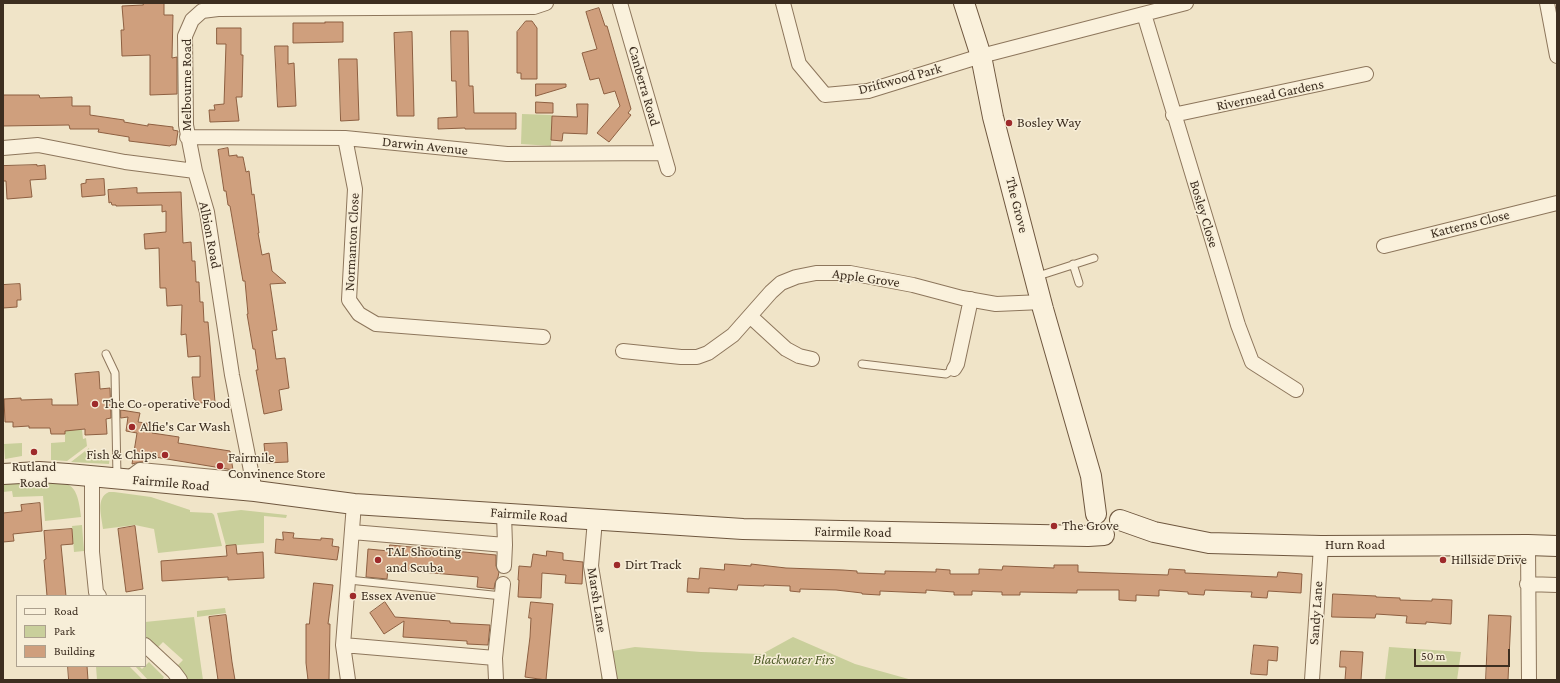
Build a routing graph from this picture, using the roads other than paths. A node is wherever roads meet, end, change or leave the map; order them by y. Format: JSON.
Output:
{"nodes":[{"id":1,"x":546,"y":3,"type":"edge"},
{"id":2,"x":620,"y":3,"type":"edge"},
{"id":3,"x":783,"y":3,"type":"edge"},
{"id":4,"x":964,"y":3,"type":"edge"},
{"id":5,"x":1186,"y":3,"type":"edge"},
{"id":6,"x":1547,"y":3,"type":"edge"},
{"id":7,"x":1144,"y":14,"type":"junction"},
{"id":8,"x":981,"y":56,"type":"junction"},
{"id":9,"x":1557,"y":56,"type":"edge"},
{"id":10,"x":1366,"y":74,"type":"dead end"},
{"id":11,"x":1173,"y":115,"type":"junction"},
{"id":12,"x":188,"y":137,"type":"junction"},
{"id":13,"x":345,"y":138,"type":"junction"},
{"id":14,"x":3,"y":148,"type":"edge"},
{"id":15,"x":663,"y":153,"type":"junction"},
{"id":16,"x":668,"y":169,"type":"dead end"},
{"id":17,"x":195,"y":171,"type":"junction"},
{"id":18,"x":1557,"y":203,"type":"edge"},
{"id":19,"x":1384,"y":246,"type":"dead end"},
{"id":20,"x":1094,"y":258,"type":"dead end"},
{"id":21,"x":1073,"y":264,"type":"junction"},
{"id":22,"x":1035,"y":277,"type":"junction"},
{"id":23,"x":1079,"y":283,"type":"dead end"},
{"id":24,"x":971,"y":299,"type":"junction"},
{"id":25,"x":1042,"y":302,"type":"junction"},
{"id":26,"x":750,"y":316,"type":"junction"},
{"id":27,"x":534,"y":332,"type":"dead end"},
{"id":28,"x":622,"y":351,"type":"dead end"},
{"id":29,"x":106,"y":354,"type":"dead end"},
{"id":30,"x":812,"y":359,"type":"dead end"},
{"id":31,"x":862,"y":364,"type":"dead end"},
{"id":32,"x":954,"y":369,"type":"joint"},
{"id":33,"x":1296,"y":390,"type":"dead end"},
{"id":34,"x":3,"y":474,"type":"edge"},
{"id":35,"x":92,"y":476,"type":"junction"},
{"id":36,"x":123,"y":479,"type":"junction"},
{"id":37,"x":254,"y":486,"type":"junction"},
{"id":38,"x":354,"y":504,"type":"junction"},
{"id":39,"x":504,"y":514,"type":"junction"},
{"id":40,"x":596,"y":520,"type":"junction"},
{"id":41,"x":1106,"y":522,"type":"junction"},
{"id":42,"x":352,"y":532,"type":"junction"},
{"id":43,"x":505,"y":545,"type":"junction"},
{"id":44,"x":1528,"y":545,"type":"junction"},
{"id":45,"x":1321,"y":546,"type":"junction"},
{"id":46,"x":1557,"y":546,"type":"edge"},
{"id":47,"x":504,"y":566,"type":"dead end"},
{"id":48,"x":349,"y":580,"type":"junction"},
{"id":49,"x":1527,"y":584,"type":"junction"},
{"id":50,"x":1557,"y":585,"type":"edge"},
{"id":51,"x":502,"y":590,"type":"joint"},
{"id":52,"x":98,"y":595,"type":"edge"},
{"id":53,"x":343,"y":645,"type":"junction"},
{"id":54,"x":146,"y":646,"type":"edge"},
{"id":55,"x":495,"y":658,"type":"junction"},
{"id":56,"x":180,"y":680,"type":"edge"},
{"id":57,"x":348,"y":680,"type":"edge"},
{"id":58,"x":496,"y":680,"type":"edge"},
{"id":59,"x":610,"y":680,"type":"edge"},
{"id":60,"x":1312,"y":680,"type":"edge"},
{"id":61,"x":1529,"y":680,"type":"edge"}],
"edges":[{"from":1,"to":12,"type":"street","name":"Melbourne Road"},
{"from":2,"to":15,"type":"street","name":"Canberra Road"},
{"from":3,"to":8,"type":"street","name":"Driftwood Park"},
{"from":4,"to":8,"type":"main road","name":"The Grove"},
{"from":5,"to":7,"type":"street"},
{"from":6,"to":9,"type":"street"},
{"from":7,"to":8,"type":"street"},
{"from":7,"to":11,"type":"street","name":"Bosley Close"},
{"from":8,"to":22,"type":"main road","name":"The Grove"},
{"from":10,"to":11,"type":"street","name":"Rivermead Gardens"},
{"from":11,"to":33,"type":"street","name":"Bosley Close"},
{"from":12,"to":13,"type":"street","name":"Darwin Avenue"},
{"from":12,"to":17,"type":"street","name":"Melbourne Road"},
{"from":13,"to":15,"type":"street","name":"Darwin Avenue"},
{"from":13,"to":27,"type":"street","name":"Normanton Close"},
{"from":14,"to":17,"type":"street"},
{"from":15,"to":16,"type":"street","name":"Canberra Road"},
{"from":17,"to":37,"type":"street","name":"Albion Road"},
{"from":18,"to":19,"type":"street","name":"Katterns Close"},
{"from":20,"to":21,"type":"lane"},
{"from":21,"to":22,"type":"lane"},
{"from":21,"to":23,"type":"lane"},
{"from":22,"to":25,"type":"main road","name":"The Grove"},
{"from":24,"to":25,"type":"street","name":"Apple Grove"},
{"from":24,"to":26,"type":"street","name":"Apple Grove"},
{"from":24,"to":32,"type":"street"},
{"from":25,"to":41,"type":"main road","name":"The Grove"},
{"from":26,"to":28,"type":"street","name":"Apple Grove"},
{"from":26,"to":30,"type":"street"},
{"from":29,"to":36,"type":"lane"},
{"from":31,"to":32,"type":"lane"},
{"from":34,"to":35,"type":"main road","name":"Fairmile Road"},
{"from":35,"to":36,"type":"main road","name":"Fairmile Road"},
{"from":35,"to":52,"type":"street"},
{"from":36,"to":37,"type":"main road","name":"Fairmile Road"},
{"from":37,"to":38,"type":"main road","name":"Fairmile Road"},
{"from":38,"to":39,"type":"main road","name":"Fairmile Road"},
{"from":38,"to":42,"type":"street"},
{"from":39,"to":40,"type":"main road","name":"Fairmile Road"},
{"from":39,"to":43,"type":"street"},
{"from":40,"to":41,"type":"main road","name":"Fairmile Road"},
{"from":40,"to":59,"type":"street","name":"Marsh Lane"},
{"from":41,"to":45,"type":"main road","name":"Hurn Road"},
{"from":42,"to":43,"type":"street"},
{"from":42,"to":48,"type":"street"},
{"from":43,"to":47,"type":"street"},
{"from":44,"to":45,"type":"main road","name":"Hurn Road"},
{"from":44,"to":46,"type":"main road","name":"Hurn Road"},
{"from":44,"to":49,"type":"street"},
{"from":45,"to":60,"type":"street","name":"Sandy Lane"},
{"from":48,"to":51,"type":"lane"},
{"from":48,"to":53,"type":"street"},
{"from":49,"to":50,"type":"street"},
{"from":49,"to":61,"type":"street"},
{"from":51,"to":55,"type":"street"},
{"from":53,"to":55,"type":"street"},
{"from":53,"to":57,"type":"street"},
{"from":54,"to":56,"type":"street"},
{"from":55,"to":58,"type":"street"}]}
